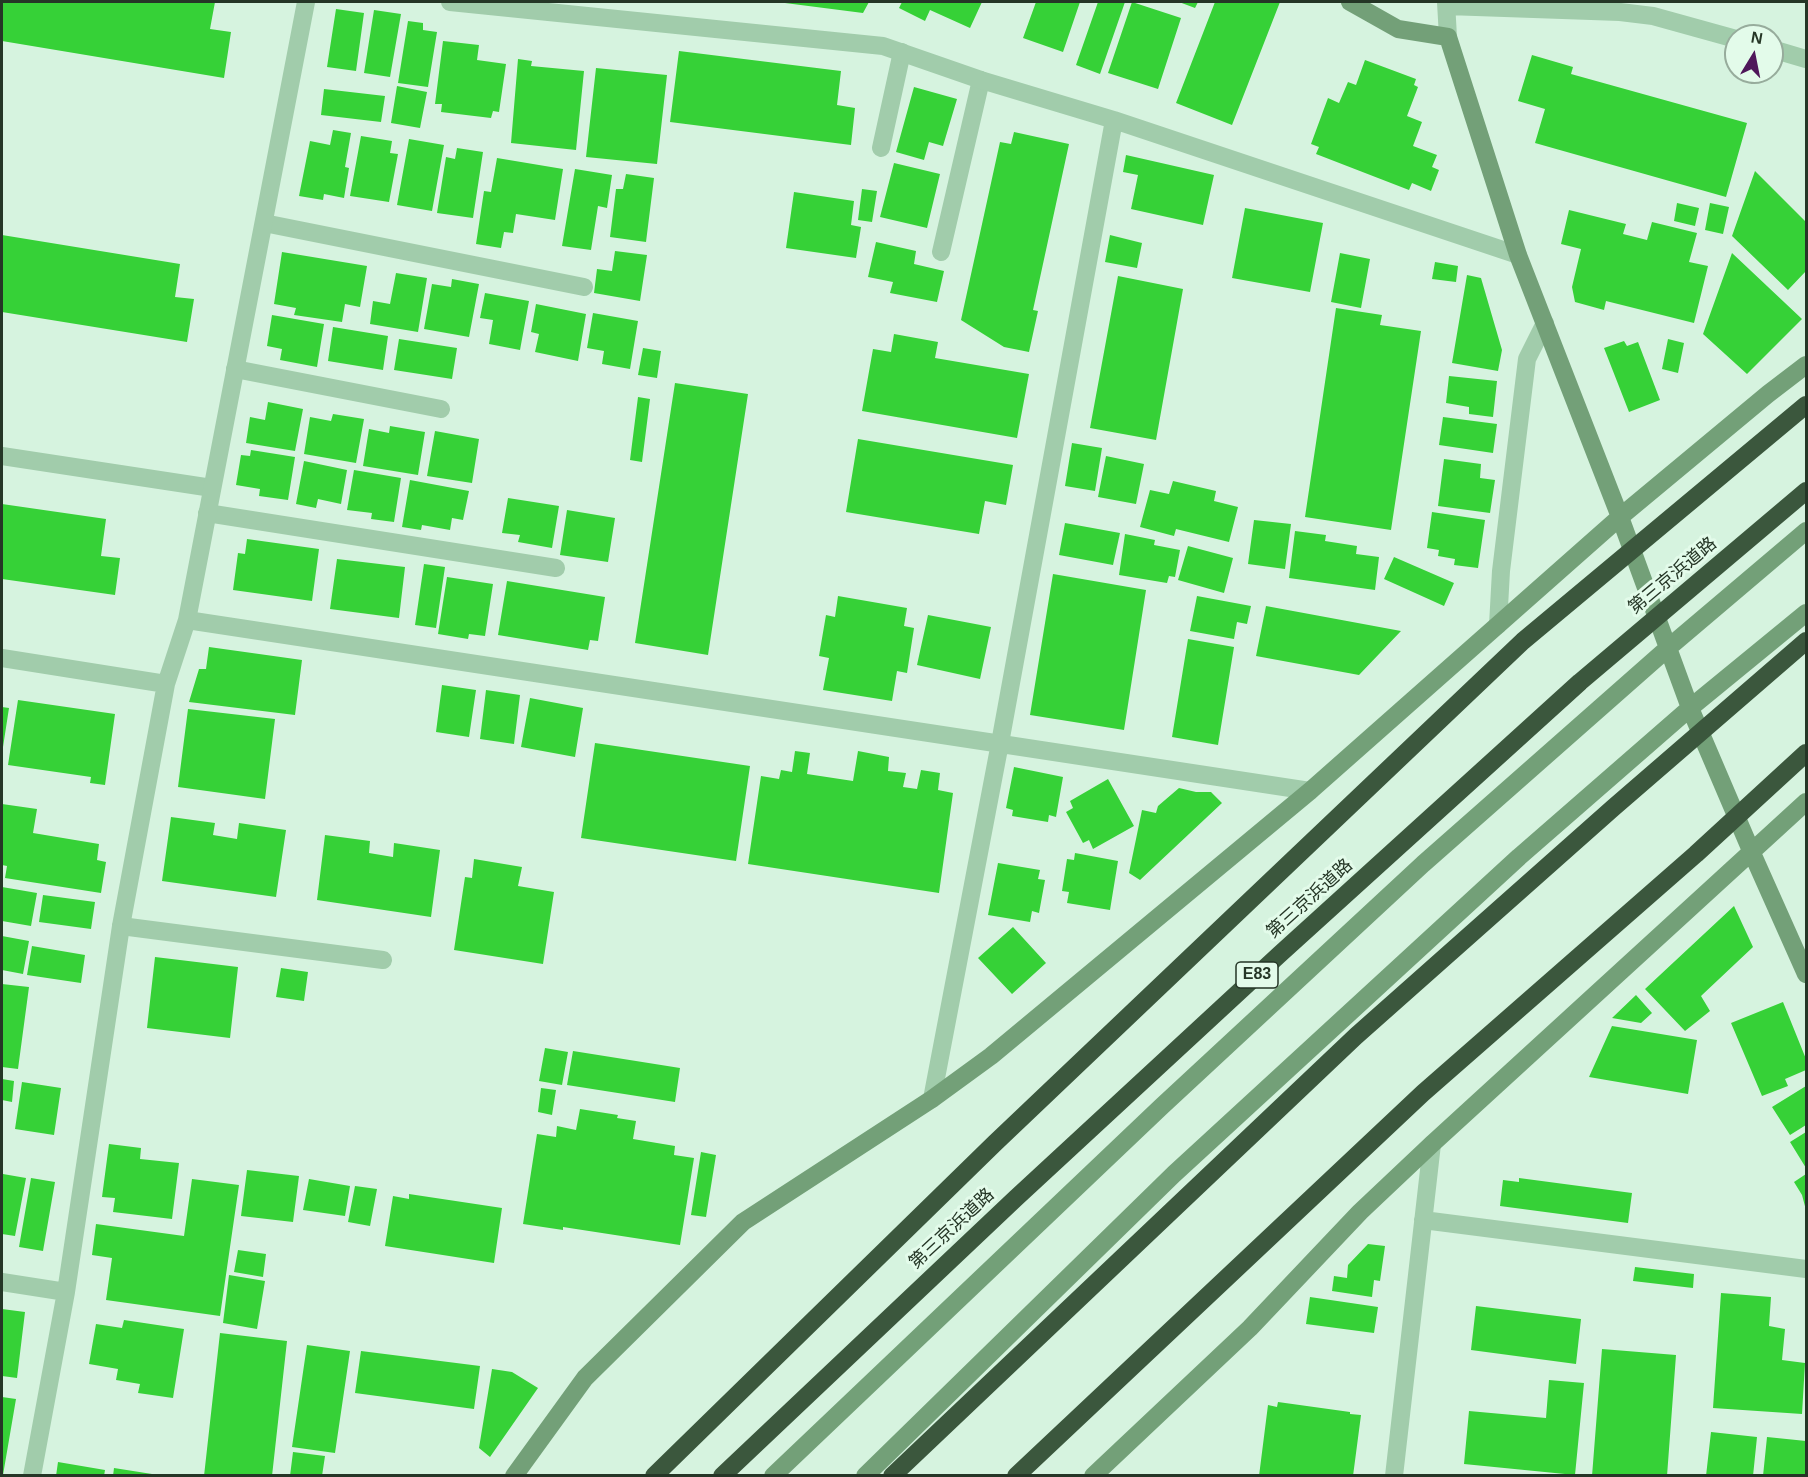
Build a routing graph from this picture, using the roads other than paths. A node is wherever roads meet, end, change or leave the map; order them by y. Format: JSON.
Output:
{"nodes":[{"id":1,"x":306,"y":2,"type":"edge"},
{"id":2,"x":450,"y":2,"type":"edge"},
{"id":3,"x":1350,"y":2,"type":"edge"},
{"id":4,"x":1447,"y":4,"type":"edge"},
{"id":5,"x":1724,"y":36,"type":"edge"},
{"id":6,"x":1448,"y":37,"type":"junction"},
{"id":7,"x":902,"y":52,"type":"junction"},
{"id":8,"x":1784,"y":53,"type":"edge"},
{"id":9,"x":1806,"y":59,"type":"edge"},
{"id":10,"x":981,"y":80,"type":"junction"},
{"id":11,"x":1114,"y":120,"type":"junction"},
{"id":12,"x":881,"y":148,"type":"dead end"},
{"id":13,"x":264,"y":223,"type":"junction"},
{"id":14,"x":941,"y":252,"type":"dead end"},
{"id":15,"x":1518,"y":255,"type":"junction"},
{"id":16,"x":585,"y":287,"type":"dead end"},
{"id":17,"x":1545,"y":322,"type":"junction"},
{"id":18,"x":1806,"y":364,"type":"edge"},
{"id":19,"x":235,"y":369,"type":"junction"},
{"id":20,"x":1806,"y":405,"type":"edge"},
{"id":21,"x":441,"y":409,"type":"dead end"},
{"id":22,"x":2,"y":456,"type":"edge"},
{"id":23,"x":212,"y":488,"type":"junction"},
{"id":24,"x":1806,"y":491,"type":"edge"},
{"id":25,"x":207,"y":513,"type":"junction"},
{"id":26,"x":1620,"y":517,"type":"junction"},
{"id":27,"x":1806,"y":531,"type":"edge"},
{"id":28,"x":556,"y":568,"type":"dead end"},
{"id":29,"x":1806,"y":613,"type":"edge"},
{"id":30,"x":187,"y":620,"type":"junction"},
{"id":31,"x":1498,"y":625,"type":"junction"},
{"id":32,"x":1806,"y":641,"type":"edge"},
{"id":33,"x":1668,"y":648,"type":"junction"},
{"id":34,"x":2,"y":658,"type":"edge"},
{"id":35,"x":166,"y":684,"type":"junction"},
{"id":36,"x":1690,"y":708,"type":"junction"},
{"id":37,"x":1000,"y":743,"type":"junction"},
{"id":38,"x":1806,"y":753,"type":"edge"},
{"id":39,"x":1310,"y":791,"type":"junction"},
{"id":40,"x":1806,"y":802,"type":"edge"},
{"id":41,"x":1752,"y":853,"type":"junction"},
{"id":42,"x":121,"y":926,"type":"junction"},
{"id":43,"x":383,"y":960,"type":"dead end"},
{"id":44,"x":1806,"y":974,"type":"edge"},
{"id":45,"x":932,"y":1099,"type":"junction"},
{"id":46,"x":1432,"y":1144,"type":"junction"},
{"id":47,"x":1423,"y":1220,"type":"junction"},
{"id":48,"x":1806,"y":1269,"type":"edge"},
{"id":49,"x":2,"y":1282,"type":"edge"},
{"id":50,"x":66,"y":1292,"type":"junction"},
{"id":51,"x":32,"y":1476,"type":"edge"},
{"id":52,"x":514,"y":1476,"type":"edge"},
{"id":53,"x":654,"y":1476,"type":"edge"},
{"id":54,"x":722,"y":1476,"type":"edge"},
{"id":55,"x":772,"y":1476,"type":"edge"},
{"id":56,"x":865,"y":1476,"type":"edge"},
{"id":57,"x":892,"y":1476,"type":"edge"},
{"id":58,"x":1016,"y":1476,"type":"edge"},
{"id":59,"x":1093,"y":1476,"type":"edge"},
{"id":60,"x":1394,"y":1476,"type":"edge"}],
"edges":[{"from":1,"to":13,"type":"street"},
{"from":2,"to":7,"type":"street"},
{"from":3,"to":6,"type":"street"},
{"from":4,"to":5,"type":"street"},
{"from":4,"to":6,"type":"street"},
{"from":6,"to":15,"type":"street"},
{"from":7,"to":10,"type":"street"},
{"from":7,"to":12,"type":"street"},
{"from":8,"to":9,"type":"street"},
{"from":10,"to":11,"type":"street"},
{"from":10,"to":14,"type":"street"},
{"from":11,"to":15,"type":"street"},
{"from":11,"to":37,"type":"street"},
{"from":13,"to":16,"type":"street"},
{"from":13,"to":19,"type":"street"},
{"from":15,"to":17,"type":"street"},
{"from":17,"to":26,"type":"street"},
{"from":17,"to":31,"type":"street"},
{"from":18,"to":26,"type":"street"},
{"from":19,"to":21,"type":"street"},
{"from":19,"to":23,"type":"street"},
{"from":20,"to":53,"type":"highway"},
{"from":22,"to":23,"type":"street"},
{"from":23,"to":25,"type":"street"},
{"from":24,"to":54,"type":"highway","name":"第三京浜道路","number":"E83"},
{"from":25,"to":28,"type":"street"},
{"from":25,"to":30,"type":"street"},
{"from":26,"to":31,"type":"street"},
{"from":26,"to":33,"type":"street"},
{"from":27,"to":33,"type":"street"},
{"from":29,"to":36,"type":"street"},
{"from":30,"to":35,"type":"street"},
{"from":30,"to":37,"type":"street"},
{"from":31,"to":39,"type":"street"},
{"from":32,"to":57,"type":"highway"},
{"from":33,"to":36,"type":"street"},
{"from":33,"to":55,"type":"street"},
{"from":34,"to":35,"type":"street"},
{"from":35,"to":42,"type":"street"},
{"from":36,"to":41,"type":"street"},
{"from":36,"to":56,"type":"street"},
{"from":37,"to":39,"type":"street"},
{"from":37,"to":45,"type":"street"},
{"from":38,"to":58,"type":"highway"},
{"from":39,"to":45,"type":"street"},
{"from":40,"to":41,"type":"street"},
{"from":41,"to":44,"type":"street"},
{"from":41,"to":46,"type":"street"},
{"from":42,"to":43,"type":"street"},
{"from":42,"to":50,"type":"street"},
{"from":45,"to":52,"type":"street"},
{"from":46,"to":47,"type":"street"},
{"from":46,"to":59,"type":"street"},
{"from":47,"to":48,"type":"street"},
{"from":47,"to":60,"type":"street"},
{"from":49,"to":50,"type":"street"},
{"from":50,"to":51,"type":"street"}]}
